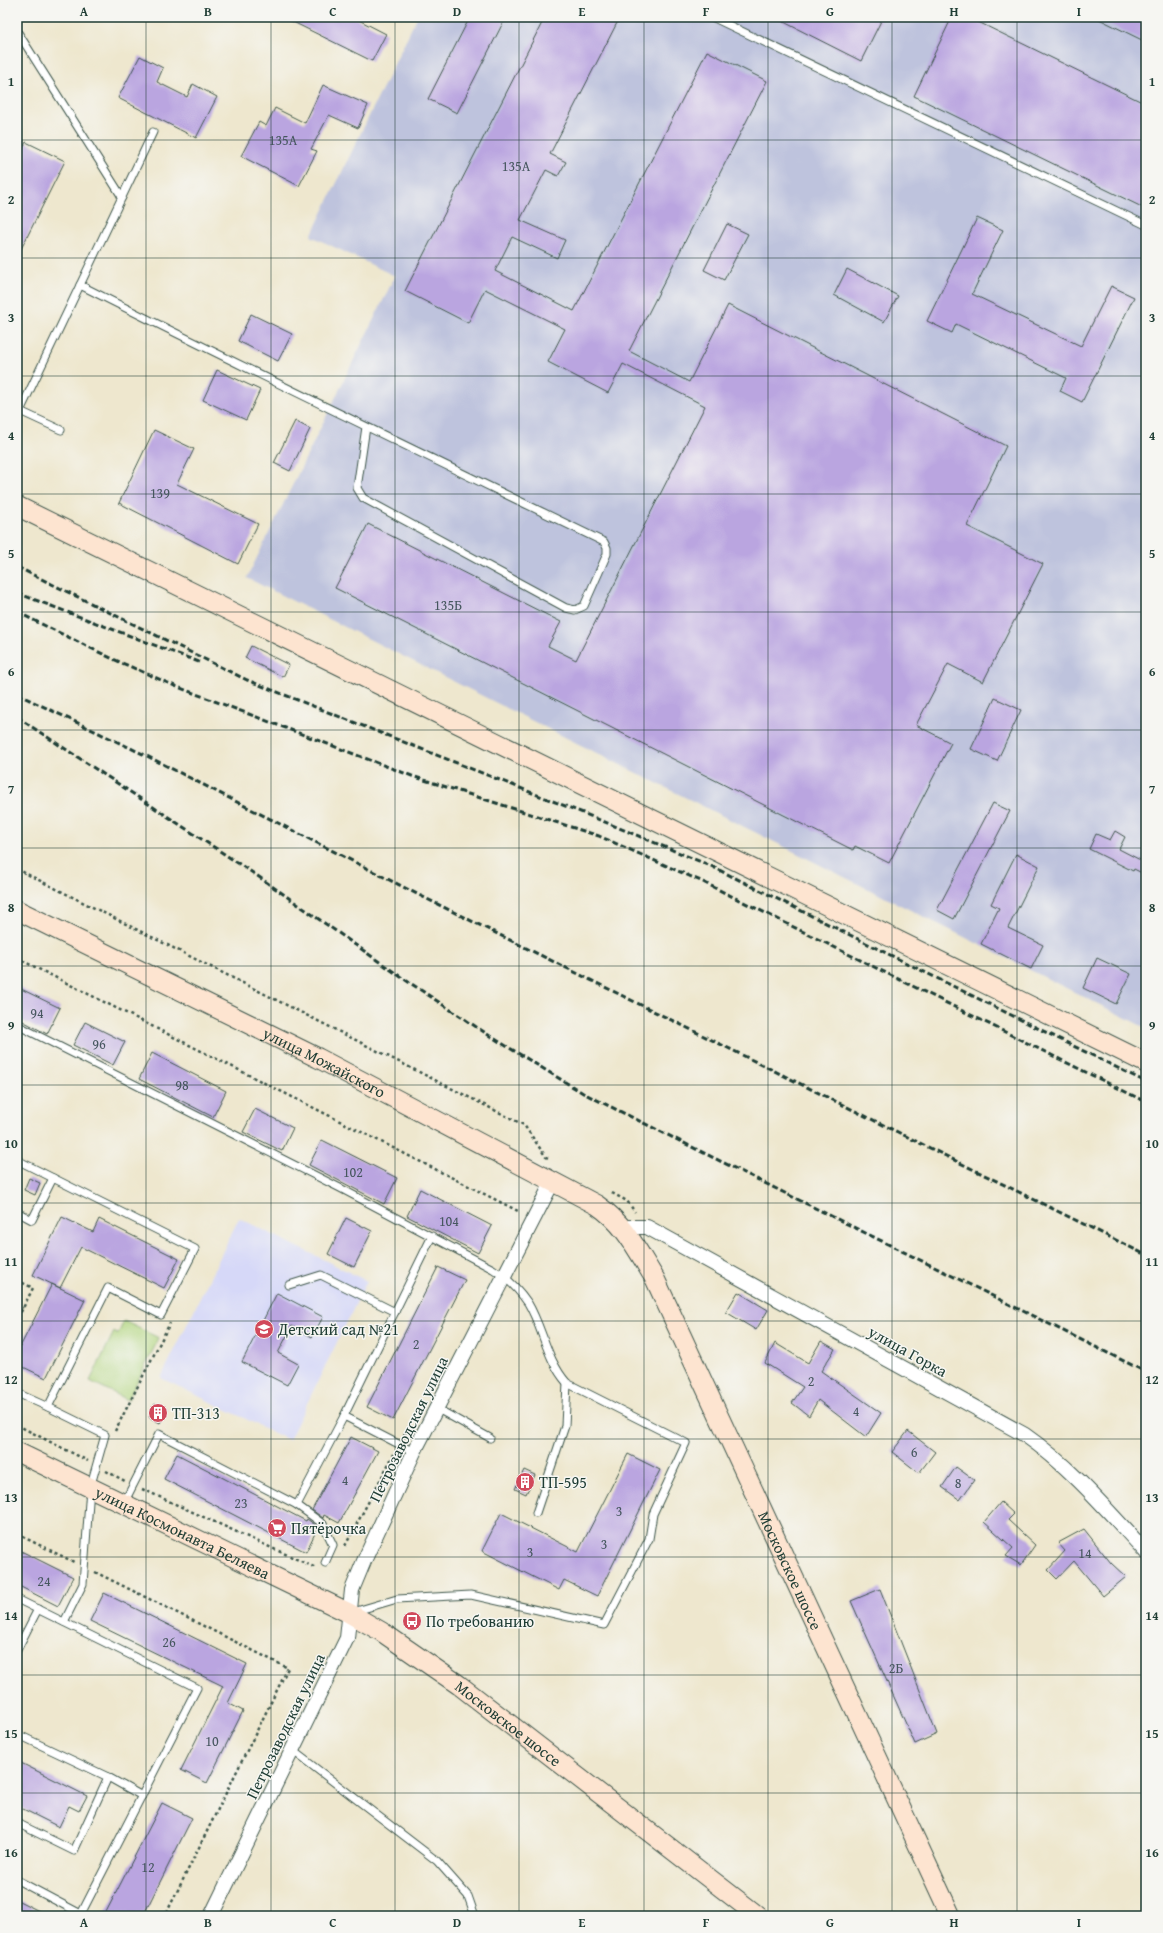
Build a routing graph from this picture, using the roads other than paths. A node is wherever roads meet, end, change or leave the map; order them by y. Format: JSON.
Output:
{"nodes":[{"id":1,"x":712,"y":17,"type":"edge"},
{"id":2,"x":17,"y":32,"type":"edge"},
{"id":3,"x":153,"y":132,"type":"dead end"},
{"id":4,"x":122,"y":197,"type":"junction"},
{"id":5,"x":1146,"y":225,"type":"edge"},
{"id":6,"x":80,"y":285,"type":"junction"},
{"id":7,"x":366,"y":427,"type":"junction"},
{"id":8,"x":62,"y":430,"type":"dead end"},
{"id":9,"x":17,"y":506,"type":"edge"},
{"id":10,"x":17,"y":910,"type":"edge"},
{"id":11,"x":17,"y":1025,"type":"edge"},
{"id":12,"x":1146,"y":1063,"type":"edge"},
{"id":13,"x":17,"y":1160,"type":"edge"},
{"id":14,"x":53,"y":1178,"type":"junction"},
{"id":15,"x":553,"y":1181,"type":"junction"},
{"id":16,"x":18,"y":1214,"type":"edge"},
{"id":17,"x":623,"y":1227,"type":"junction"},
{"id":18,"x":432,"y":1236,"type":"junction"},
{"id":19,"x":504,"y":1276,"type":"junction"},
{"id":20,"x":289,"y":1285,"type":"dead end"},
{"id":21,"x":395,"y":1312,"type":"junction"},
{"id":22,"x":567,"y":1383,"type":"junction"},
{"id":23,"x":17,"y":1393,"type":"edge"},
{"id":24,"x":48,"y":1407,"type":"junction"},
{"id":25,"x":436,"y":1408,"type":"junction"},
{"id":26,"x":344,"y":1416,"type":"junction"},
{"id":27,"x":490,"y":1438,"type":"dead end"},
{"id":28,"x":17,"y":1452,"type":"edge"},
{"id":29,"x":414,"y":1452,"type":"junction"},
{"id":30,"x":90,"y":1488,"type":"junction"},
{"id":31,"x":123,"y":1504,"type":"junction"},
{"id":32,"x":297,"y":1504,"type":"junction"},
{"id":33,"x":536,"y":1513,"type":"dead end"},
{"id":34,"x":1146,"y":1552,"type":"edge"},
{"id":35,"x":323,"y":1567,"type":"road end"},
{"id":36,"x":17,"y":1599,"type":"edge"},
{"id":37,"x":38,"y":1610,"type":"junction"},
{"id":38,"x":349,"y":1613,"type":"junction"},
{"id":39,"x":64,"y":1622,"type":"junction"},
{"id":40,"x":17,"y":1650,"type":"edge"},
{"id":41,"x":17,"y":1734,"type":"edge"},
{"id":42,"x":292,"y":1750,"type":"junction"},
{"id":43,"x":108,"y":1777,"type":"junction"},
{"id":44,"x":142,"y":1796,"type":"junction"},
{"id":45,"x":17,"y":1823,"type":"edge"},
{"id":46,"x":17,"y":1880,"type":"edge"},
{"id":47,"x":80,"y":1915,"type":"edge"},
{"id":48,"x":211,"y":1916,"type":"edge"},
{"id":49,"x":475,"y":1916,"type":"edge"},
{"id":50,"x":758,"y":1916,"type":"edge"},
{"id":51,"x":951,"y":1916,"type":"edge"}],
"edges":[{"from":1,"to":5,"type":"lane"},
{"from":2,"to":4,"type":"lane"},
{"from":3,"to":4,"type":"lane"},
{"from":4,"to":6,"type":"lane"},
{"from":6,"to":7,"type":"lane"},
{"from":6,"to":8,"type":"lane"},
{"from":7,"to":7,"type":"lane"},
{"from":9,"to":12,"type":"street"},
{"from":10,"to":15,"type":"street","name":"улица Можайского"},
{"from":11,"to":18,"type":"lane"},
{"from":13,"to":14,"type":"lane"},
{"from":14,"to":16,"type":"lane"},
{"from":14,"to":24,"type":"lane"},
{"from":15,"to":17,"type":"street","name":"улица Можайского"},
{"from":15,"to":19,"type":"street","name":"Петрозаводская улица"},
{"from":17,"to":34,"type":"street","name":"улица Горка"},
{"from":17,"to":51,"type":"street","name":"Московское шоссе"},
{"from":18,"to":19,"type":"lane"},
{"from":18,"to":21,"type":"lane"},
{"from":19,"to":22,"type":"lane"},
{"from":19,"to":25,"type":"street","name":"Петрозаводская улица"},
{"from":20,"to":21,"type":"lane"},
{"from":21,"to":26,"type":"lane"},
{"from":22,"to":33,"type":"lane"},
{"from":22,"to":38,"type":"lane"},
{"from":23,"to":24,"type":"lane"},
{"from":24,"to":30,"type":"lane"},
{"from":25,"to":27,"type":"lane"},
{"from":25,"to":29,"type":"street","name":"Петрозаводская улица"},
{"from":26,"to":29,"type":"lane"},
{"from":26,"to":32,"type":"lane"},
{"from":28,"to":30,"type":"street","name":"улица Космонавта Беляева"},
{"from":29,"to":38,"type":"street","name":"Петрозаводская улица"},
{"from":30,"to":31,"type":"street","name":"улица Космонавта Беляева"},
{"from":30,"to":39,"type":"lane"},
{"from":31,"to":32,"type":"lane"},
{"from":31,"to":38,"type":"street","name":"улица Космонавта Беляева"},
{"from":32,"to":35,"type":"lane"},
{"from":36,"to":37,"type":"lane"},
{"from":37,"to":39,"type":"lane"},
{"from":37,"to":40,"type":"lane"},
{"from":38,"to":42,"type":"street","name":"Петрозаводская улица"},
{"from":38,"to":50,"type":"street","name":"Московское шоссе"},
{"from":39,"to":44,"type":"lane"},
{"from":41,"to":43,"type":"lane"},
{"from":42,"to":48,"type":"street","name":"Петрозаводская улица"},
{"from":42,"to":49,"type":"lane"},
{"from":43,"to":44,"type":"lane"},
{"from":43,"to":45,"type":"lane"},
{"from":44,"to":47,"type":"lane"},
{"from":46,"to":47,"type":"lane"}]}
